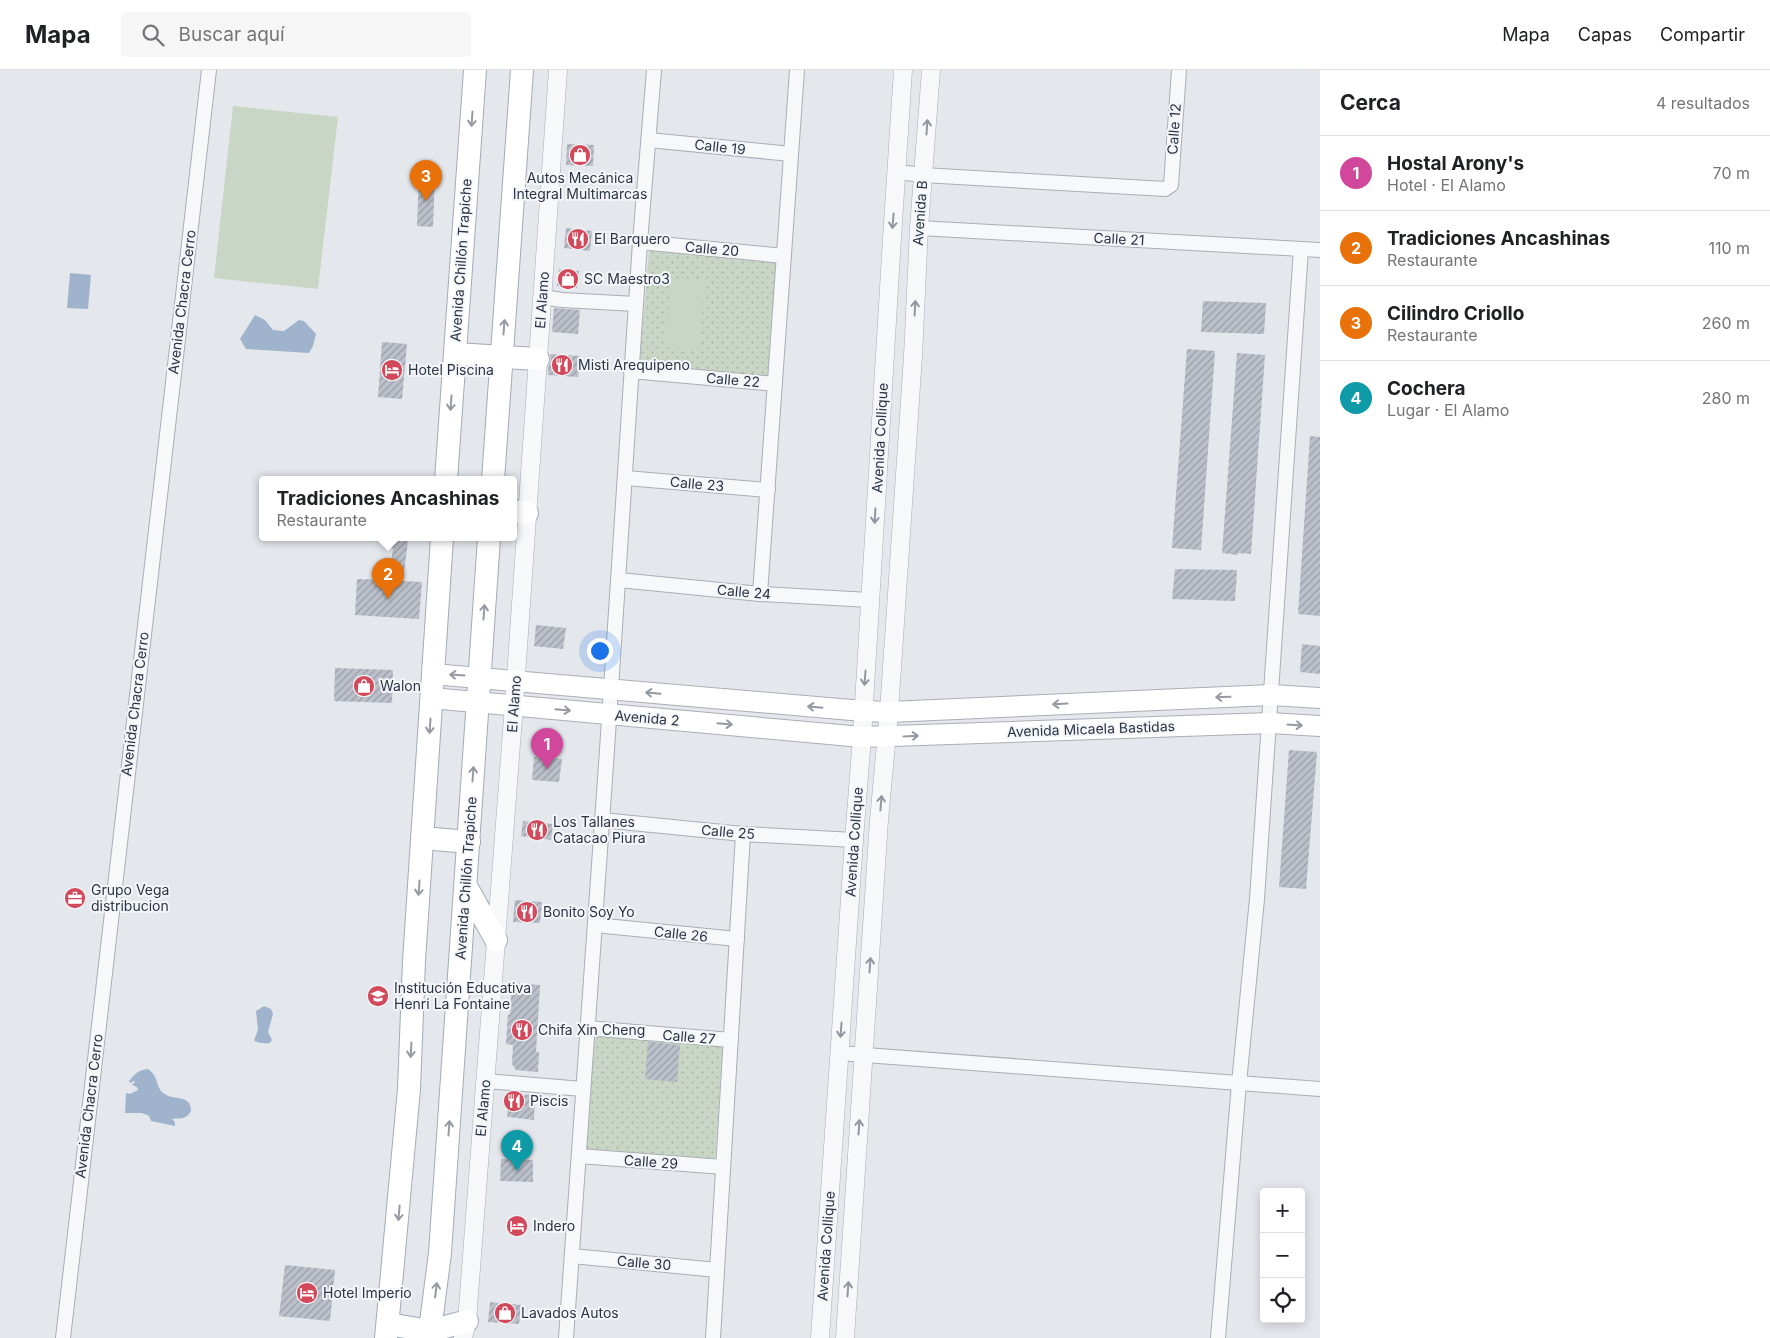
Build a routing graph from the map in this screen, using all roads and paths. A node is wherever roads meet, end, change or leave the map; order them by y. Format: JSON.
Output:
{"nodes":[{"id":1,"x":209,"y":70,"type":"edge"},
{"id":2,"x":475,"y":70,"type":"edge"},
{"id":3,"x":522,"y":70,"type":"edge"},
{"id":4,"x":558,"y":70,"type":"edge"},
{"id":5,"x":654,"y":70,"type":"edge"},
{"id":6,"x":797,"y":70,"type":"edge"},
{"id":7,"x":904,"y":70,"type":"edge"},
{"id":8,"x":931,"y":70,"type":"edge"},
{"id":9,"x":1178,"y":70,"type":"edge"},
{"id":10,"x":649,"y":140,"type":"junction"},
{"id":11,"x":791,"y":154,"type":"junction"},
{"id":12,"x":897,"y":172,"type":"junction"},
{"id":13,"x":923,"y":175,"type":"junction"},
{"id":14,"x":919,"y":228,"type":"junction"},
{"id":15,"x":640,"y":242,"type":"junction"},
{"id":16,"x":1301,"y":249,"type":"junction"},
{"id":17,"x":1320,"y":250,"type":"edge"},
{"id":18,"x":784,"y":256,"type":"junction"},
{"id":19,"x":542,"y":297,"type":"junction"},
{"id":20,"x":636,"y":304,"type":"junction"},
{"id":21,"x":885,"y":345,"type":"joint"},
{"id":22,"x":455,"y":354,"type":"junction"},
{"id":23,"x":502,"y":357,"type":"junction"},
{"id":24,"x":538,"y":359,"type":"junction"},
{"id":25,"x":631,"y":371,"type":"junction"},
{"id":26,"x":775,"y":384,"type":"junction"},
{"id":27,"x":446,"y":476,"type":"edge"},
{"id":28,"x":493,"y":476,"type":"edge"},
{"id":29,"x":626,"y":478,"type":"junction"},
{"id":30,"x":768,"y":490,"type":"junction"},
{"id":31,"x":520,"y":512,"type":"edge"},
{"id":32,"x":442,"y":541,"type":"edge"},
{"id":33,"x":489,"y":541,"type":"edge"},
{"id":34,"x":618,"y":580,"type":"junction"},
{"id":35,"x":760,"y":594,"type":"junction"},
{"id":36,"x":870,"y":600,"type":"junction"},
{"id":37,"x":433,"y":674,"type":"junction"},
{"id":38,"x":480,"y":677,"type":"junction"},
{"id":39,"x":516,"y":680,"type":"junction"},
{"id":40,"x":611,"y":689,"type":"junction"},
{"id":41,"x":1272,"y":695,"type":"junction"},
{"id":42,"x":431,"y":698,"type":"junction"},
{"id":43,"x":1320,"y":698,"type":"edge"},
{"id":44,"x":478,"y":702,"type":"junction"},
{"id":45,"x":1087,"y":703,"type":"junction"},
{"id":46,"x":514,"y":706,"type":"junction"},
{"id":47,"x":956,"y":709,"type":"junction"},
{"id":48,"x":863,"y":711,"type":"junction"},
{"id":49,"x":889,"y":712,"type":"junction"},
{"id":50,"x":609,"y":714,"type":"junction"},
{"id":51,"x":1270,"y":723,"type":"junction"},
{"id":52,"x":1320,"y":726,"type":"edge"},
{"id":53,"x":1087,"y":729,"type":"junction"},
{"id":54,"x":960,"y":733,"type":"junction"},
{"id":55,"x":862,"y":737,"type":"junction"},
{"id":56,"x":886,"y":737,"type":"junction"},
{"id":57,"x":602,"y":820,"type":"junction"},
{"id":58,"x":743,"y":834,"type":"junction"},
{"id":59,"x":422,"y":838,"type":"junction"},
{"id":60,"x":854,"y":840,"type":"junction"},
{"id":61,"x":469,"y":842,"type":"junction"},
{"id":62,"x":466,"y":886,"type":"junction"},
{"id":63,"x":595,"y":925,"type":"junction"},
{"id":64,"x":737,"y":939,"type":"junction"},
{"id":65,"x":496,"y":940,"type":"junction"},
{"id":66,"x":588,"y":1028,"type":"junction"},
{"id":67,"x":731,"y":1040,"type":"junction"},
{"id":68,"x":840,"y":1053,"type":"junction"},
{"id":69,"x":864,"y":1054,"type":"junction"},
{"id":70,"x":486,"y":1081,"type":"junction"},
{"id":71,"x":1239,"y":1083,"type":"junction"},
{"id":72,"x":583,"y":1089,"type":"junction"},
{"id":73,"x":1320,"y":1089,"type":"edge"},
{"id":74,"x":578,"y":1156,"type":"junction"},
{"id":75,"x":723,"y":1167,"type":"junction"},
{"id":76,"x":572,"y":1256,"type":"junction"},
{"id":77,"x":717,"y":1270,"type":"junction"},
{"id":78,"x":465,"y":1329,"type":"edge"},
{"id":79,"x":387,"y":1331,"type":"edge"},
{"id":80,"x":430,"y":1335,"type":"edge"},
{"id":81,"x":63,"y":1338,"type":"edge"},
{"id":82,"x":566,"y":1338,"type":"edge"},
{"id":83,"x":712,"y":1338,"type":"edge"},
{"id":84,"x":820,"y":1338,"type":"edge"},
{"id":85,"x":845,"y":1338,"type":"edge"},
{"id":86,"x":1218,"y":1338,"type":"edge"}],
"edges":[{"from":1,"to":81,"type":"street","name":"Avenida Chacra Cerro"},
{"from":2,"to":22,"type":"main road","name":"Avenida Chillón Trapiche","one_way":true},
{"from":23,"to":3,"type":"main road","one_way":true},
{"from":4,"to":19,"type":"street","name":"El Alamo"},
{"from":5,"to":10,"type":"street"},
{"from":6,"to":11,"type":"street"},
{"from":7,"to":12,"type":"street","name":"Avenida B"},
{"from":13,"to":8,"type":"street","name":"Avenida B","one_way":true},
{"from":9,"to":13,"type":"street","name":"Calle 12"},
{"from":10,"to":11,"type":"street","name":"Calle 19"},
{"from":10,"to":15,"type":"street"},
{"from":11,"to":18,"type":"street"},
{"from":12,"to":13,"type":"street"},
{"from":12,"to":21,"type":"street","name":"Avenida B","one_way":true},
{"from":13,"to":14,"type":"street","name":"Avenida B"},
{"from":14,"to":16,"type":"street","name":"Calle 21"},
{"from":49,"to":14,"type":"street","name":"Avenida B","one_way":true},
{"from":15,"to":18,"type":"street","name":"Calle 20"},
{"from":15,"to":20,"type":"street"},
{"from":16,"to":17,"type":"street","name":"Calle 21"},
{"from":16,"to":41,"type":"street"},
{"from":18,"to":26,"type":"street"},
{"from":19,"to":20,"type":"street"},
{"from":19,"to":24,"type":"street","name":"El Alamo"},
{"from":20,"to":25,"type":"street"},
{"from":21,"to":36,"type":"street","name":"Avenida Collique","one_way":true},
{"from":22,"to":23,"type":"main road"},
{"from":22,"to":27,"type":"main road","name":"Avenida Chillón Trapiche","one_way":true},
{"from":23,"to":24,"type":"main road"},
{"from":23,"to":28,"type":"main road"},
{"from":24,"to":31,"type":"street","name":"El Alamo"},
{"from":25,"to":26,"type":"street","name":"Calle 22"},
{"from":25,"to":29,"type":"street"},
{"from":26,"to":30,"type":"street"},
{"from":29,"to":30,"type":"street","name":"Calle 23"},
{"from":29,"to":34,"type":"street"},
{"from":30,"to":35,"type":"street"},
{"from":31,"to":39,"type":"street","name":"El Alamo"},
{"from":32,"to":37,"type":"main road"},
{"from":38,"to":33,"type":"main road","name":"Avenida Chillón Trapiche","one_way":true},
{"from":34,"to":35,"type":"street","name":"Calle 24"},
{"from":34,"to":40,"type":"street"},
{"from":35,"to":36,"type":"street","name":"Calle 24"},
{"from":36,"to":48,"type":"street","name":"Avenida Collique","one_way":true},
{"from":38,"to":37,"type":"main road","name":"Avenida 2","one_way":true},
{"from":37,"to":42,"type":"main road"},
{"from":38,"to":39,"type":"main road","name":"Avenida 2"},
{"from":38,"to":44,"type":"main road","name":"Avenida Chillón Trapiche"},
{"from":39,"to":40,"type":"main road","name":"Avenida 2"},
{"from":39,"to":46,"type":"street","name":"El Alamo"},
{"from":48,"to":40,"type":"main road","name":"Avenida 2","one_way":true},
{"from":40,"to":50,"type":"street"},
{"from":41,"to":43,"type":"main road","name":"Avenida Micaela Bastidas"},
{"from":41,"to":45,"type":"main road","name":"Avenida Micaela Bastidas","one_way":true},
{"from":41,"to":51,"type":"street"},
{"from":42,"to":44,"type":"main road","name":"Avenida 2"},
{"from":42,"to":59,"type":"main road","one_way":true},
{"from":44,"to":46,"type":"main road","name":"Avenida 2"},
{"from":61,"to":44,"type":"main road","name":"Avenida Chillón Trapiche","one_way":true},
{"from":45,"to":47,"type":"main road","name":"Avenida Micaela Bastidas","one_way":true},
{"from":45,"to":53,"type":"main road"},
{"from":46,"to":50,"type":"main road","name":"Avenida 2","one_way":true},
{"from":46,"to":65,"type":"street","name":"El Alamo"},
{"from":47,"to":49,"type":"main road","name":"Avenida Micaela Bastidas"},
{"from":47,"to":54,"type":"main road"},
{"from":48,"to":49,"type":"main road","name":"Avenida Micaela Bastidas"},
{"from":48,"to":55,"type":"street","name":"Avenida Collique"},
{"from":49,"to":56,"type":"street","name":"Avenida B"},
{"from":50,"to":55,"type":"main road","name":"Avenida 2","one_way":true},
{"from":50,"to":57,"type":"street"},
{"from":51,"to":52,"type":"main road","name":"Avenida Micaela Bastidas","one_way":true},
{"from":51,"to":53,"type":"main road","name":"Avenida Micaela Bastidas"},
{"from":51,"to":71,"type":"street"},
{"from":53,"to":54,"type":"main road","name":"Avenida Micaela Bastidas"},
{"from":56,"to":54,"type":"main road","name":"Avenida Micaela Bastidas","one_way":true},
{"from":55,"to":56,"type":"main road","name":"Avenida Micaela Bastidas"},
{"from":55,"to":60,"type":"street","name":"Avenida Collique"},
{"from":69,"to":56,"type":"street","name":"Avenida B","one_way":true},
{"from":57,"to":58,"type":"street","name":"Calle 25"},
{"from":57,"to":63,"type":"street"},
{"from":58,"to":60,"type":"street","name":"Calle 25"},
{"from":58,"to":64,"type":"street"},
{"from":59,"to":61,"type":"main road"},
{"from":59,"to":79,"type":"main road","one_way":true},
{"from":60,"to":68,"type":"street","name":"Avenida Collique","one_way":true},
{"from":61,"to":62,"type":"main road","name":"Avenida Chillón Trapiche"},
{"from":62,"to":65,"type":"main road"},
{"from":80,"to":62,"type":"main road","name":"Avenida Chillón Trapiche","one_way":true},
{"from":63,"to":64,"type":"street","name":"Calle 26"},
{"from":63,"to":66,"type":"street"},
{"from":64,"to":67,"type":"street"},
{"from":65,"to":70,"type":"street","name":"El Alamo"},
{"from":66,"to":67,"type":"street","name":"Calle 27"},
{"from":66,"to":72,"type":"street"},
{"from":67,"to":75,"type":"street"},
{"from":68,"to":69,"type":"street"},
{"from":68,"to":84,"type":"street","name":"Avenida Collique"},
{"from":69,"to":71,"type":"street"},
{"from":85,"to":69,"type":"street","name":"Avenida B","one_way":true},
{"from":70,"to":72,"type":"street"},
{"from":70,"to":78,"type":"street","name":"El Alamo"},
{"from":71,"to":73,"type":"street"},
{"from":71,"to":86,"type":"street"},
{"from":72,"to":74,"type":"street"},
{"from":74,"to":75,"type":"street","name":"Calle 29"},
{"from":74,"to":76,"type":"street"},
{"from":75,"to":77,"type":"street"},
{"from":76,"to":77,"type":"street","name":"Calle 30"},
{"from":76,"to":82,"type":"street"},
{"from":77,"to":83,"type":"street"},
{"from":78,"to":80,"type":"main road"},
{"from":79,"to":80,"type":"main road"}]}
